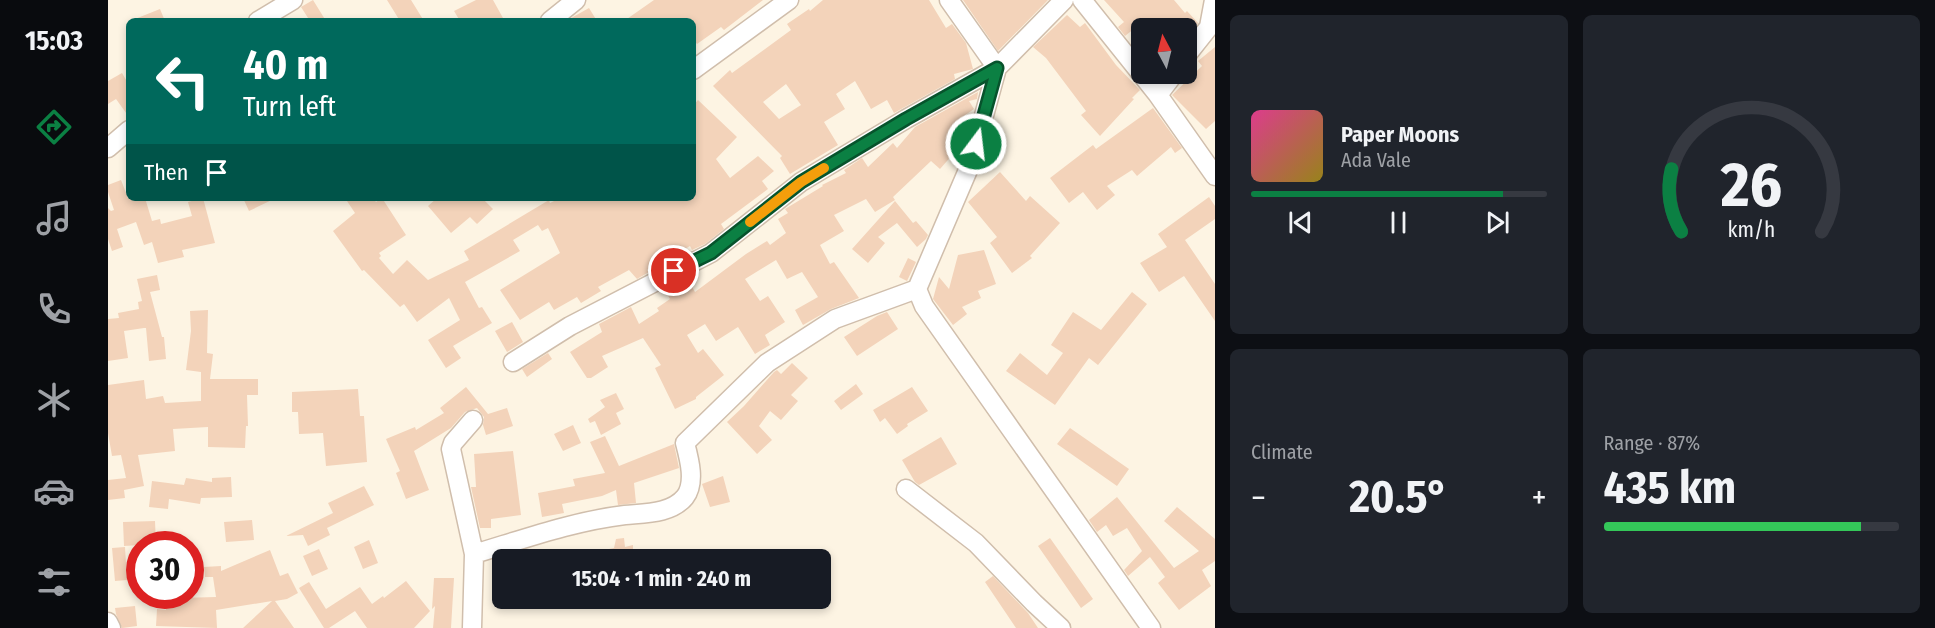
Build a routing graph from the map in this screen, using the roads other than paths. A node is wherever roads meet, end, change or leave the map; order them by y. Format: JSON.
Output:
{"nodes":[{"id":1,"x":293,"y":0,"type":"edge"},
{"id":2,"x":576,"y":0,"type":"edge"},
{"id":3,"x":789,"y":0,"type":"edge"},
{"id":4,"x":950,"y":0,"type":"edge"},
{"id":5,"x":1064,"y":0,"type":"edge"},
{"id":6,"x":1082,"y":0,"type":"edge"},
{"id":7,"x":1214,"y":0,"type":"edge"},
{"id":8,"x":263,"y":18,"type":"edge"},
{"id":9,"x":554,"y":18,"type":"edge"},
{"id":10,"x":1197,"y":43,"type":"edge"},
{"id":11,"x":696,"y":68,"type":"edge"},
{"id":12,"x":997,"y":68,"type":"junction"},
{"id":13,"x":1166,"y":84,"type":"edge"},
{"id":14,"x":1158,"y":95,"type":"junction"},
{"id":15,"x":126,"y":133,"type":"edge"},
{"id":16,"x":108,"y":148,"type":"edge"},
{"id":17,"x":1215,"y":176,"type":"edge"},
{"id":18,"x":917,"y":289,"type":"junction"},
{"id":19,"x":513,"y":362,"type":"dead end"},
{"id":20,"x":473,"y":420,"type":"dead end"},
{"id":21,"x":906,"y":489,"type":"dead end"},
{"id":22,"x":474,"y":554,"type":"junction"},
{"id":23,"x":108,"y":622,"type":"edge"},
{"id":24,"x":111,"y":628,"type":"edge"},
{"id":25,"x":472,"y":628,"type":"edge"},
{"id":26,"x":1062,"y":628,"type":"edge"},
{"id":27,"x":1151,"y":628,"type":"edge"}],
"edges":[{"from":1,"to":8,"type":"street"},
{"from":2,"to":9,"type":"street"},
{"from":3,"to":11,"type":"street"},
{"from":4,"to":12,"type":"street"},
{"from":5,"to":12,"type":"street"},
{"from":6,"to":14,"type":"street"},
{"from":7,"to":10,"type":"street"},
{"from":12,"to":18,"type":"street"},
{"from":12,"to":19,"type":"street"},
{"from":13,"to":14,"type":"street"},
{"from":14,"to":17,"type":"street"},
{"from":15,"to":16,"type":"street"},
{"from":18,"to":22,"type":"street"},
{"from":18,"to":27,"type":"street"},
{"from":20,"to":22,"type":"street"},
{"from":21,"to":26,"type":"street"},
{"from":22,"to":25,"type":"street"},
{"from":23,"to":24,"type":"street"}]}
